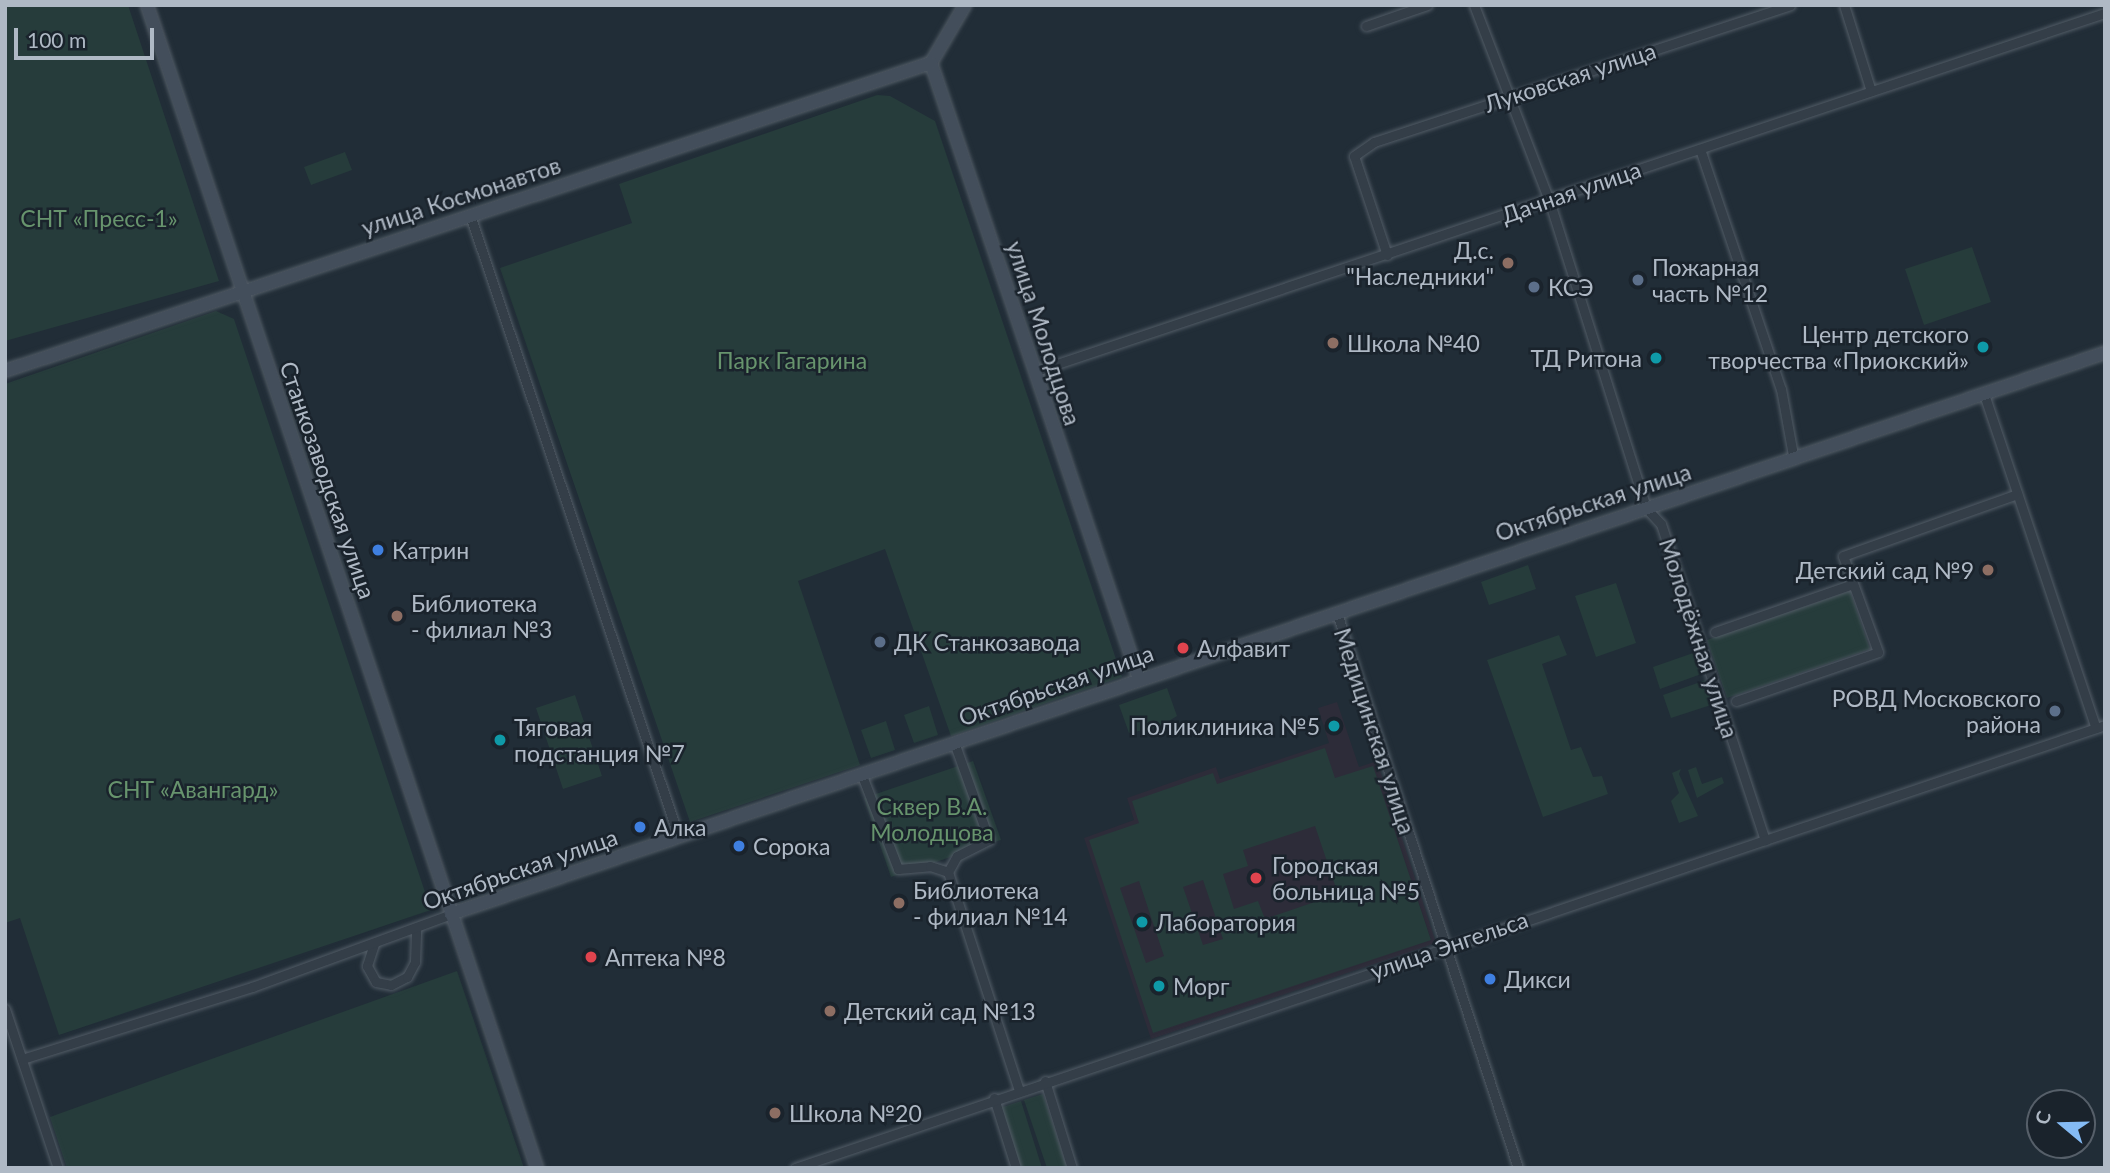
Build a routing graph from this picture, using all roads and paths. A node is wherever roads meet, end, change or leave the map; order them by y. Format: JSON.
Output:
{"nodes":[{"id":1,"x":147,"y":5,"type":"edge"},
{"id":2,"x":965,"y":5,"type":"edge"},
{"id":3,"x":1427,"y":5,"type":"edge"},
{"id":4,"x":1474,"y":5,"type":"edge"},
{"id":5,"x":1790,"y":5,"type":"edge"},
{"id":6,"x":1844,"y":5,"type":"edge"},
{"id":7,"x":2105,"y":13,"type":"edge"},
{"id":8,"x":1366,"y":26,"type":"dead end"},
{"id":9,"x":931,"y":63,"type":"junction"},
{"id":10,"x":1871,"y":91,"type":"junction"},
{"id":11,"x":1508,"y":97,"type":"junction"},
{"id":12,"x":1700,"y":149,"type":"junction"},
{"id":13,"x":1549,"y":200,"type":"junction"},
{"id":14,"x":470,"y":215,"type":"junction"},
{"id":15,"x":1387,"y":255,"type":"junction"},
{"id":16,"x":241,"y":292,"type":"junction"},
{"id":17,"x":2105,"y":353,"type":"edge"},
{"id":18,"x":5,"y":371,"type":"edge"},
{"id":19,"x":1036,"y":371,"type":"junction"},
{"id":20,"x":1984,"y":394,"type":"junction"},
{"id":21,"x":1793,"y":455,"type":"junction"},
{"id":22,"x":2017,"y":494,"type":"junction"},
{"id":23,"x":1646,"y":508,"type":"junction"},
{"id":24,"x":1853,"y":584,"type":"junction"},
{"id":25,"x":1336,"y":613,"type":"junction"},
{"id":26,"x":1715,"y":632,"type":"dead end"},
{"id":27,"x":1139,"y":680,"type":"junction"},
{"id":28,"x":1736,"y":701,"type":"dead end"},
{"id":29,"x":2100,"y":727,"type":"edge"},
{"id":30,"x":954,"y":742,"type":"junction"},
{"id":31,"x":861,"y":773,"type":"junction"},
{"id":32,"x":678,"y":835,"type":"junction"},
{"id":33,"x":1765,"y":840,"type":"junction"},
{"id":34,"x":948,"y":872,"type":"junction"},
{"id":35,"x":451,"y":914,"type":"junction"},
{"id":36,"x":416,"y":928,"type":"junction"},
{"id":37,"x":373,"y":944,"type":"junction"},
{"id":38,"x":1444,"y":947,"type":"junction"},
{"id":39,"x":5,"y":1009,"type":"edge"},
{"id":40,"x":22,"y":1059,"type":"junction"},
{"id":41,"x":1045,"y":1081,"type":"junction"},
{"id":42,"x":1019,"y":1090,"type":"junction"},
{"id":43,"x":994,"y":1098,"type":"junction"},
{"id":44,"x":58,"y":1168,"type":"edge"},
{"id":45,"x":537,"y":1168,"type":"edge"},
{"id":46,"x":795,"y":1168,"type":"edge"},
{"id":47,"x":1016,"y":1168,"type":"edge"},
{"id":48,"x":1072,"y":1168,"type":"edge"},
{"id":49,"x":1518,"y":1168,"type":"edge"}],
"edges":[{"from":1,"to":16,"type":"street","name":"Станкозаводская улица"},
{"from":2,"to":9,"type":"street"},
{"from":3,"to":8,"type":"street"},
{"from":4,"to":11,"type":"street","name":"Молодёжная улица"},
{"from":5,"to":11,"type":"street","name":"Луковская улица"},
{"from":6,"to":10,"type":"street"},
{"from":7,"to":10,"type":"street","name":"Дачная улица"},
{"from":9,"to":14,"type":"street","name":"улица Космонавтов"},
{"from":9,"to":19,"type":"street","name":"улица Молодцова"},
{"from":10,"to":12,"type":"street","name":"Дачная улица"},
{"from":11,"to":13,"type":"street","name":"Молодёжная улица"},
{"from":11,"to":15,"type":"street","name":"Луковская улица"},
{"from":12,"to":13,"type":"street","name":"Дачная улица"},
{"from":12,"to":21,"type":"street"},
{"from":13,"to":15,"type":"street","name":"Дачная улица"},
{"from":13,"to":23,"type":"street","name":"Молодёжная улица"},
{"from":14,"to":16,"type":"street","name":"улица Космонавтов"},
{"from":14,"to":32,"type":"street"},
{"from":15,"to":19,"type":"street","name":"Дачная улица"},
{"from":16,"to":18,"type":"street","name":"улица Космонавтов"},
{"from":16,"to":35,"type":"street","name":"Станкозаводская улица"},
{"from":17,"to":20,"type":"street","name":"Октябрьская улица"},
{"from":19,"to":27,"type":"street","name":"улица Молодцова"},
{"from":20,"to":21,"type":"street","name":"Октябрьская улица"},
{"from":20,"to":22,"type":"street"},
{"from":21,"to":23,"type":"street","name":"Октябрьская улица"},
{"from":22,"to":24,"type":"street"},
{"from":22,"to":29,"type":"street"},
{"from":23,"to":25,"type":"street","name":"Октябрьская улица"},
{"from":23,"to":33,"type":"street","name":"Молодёжная улица"},
{"from":24,"to":26,"type":"street"},
{"from":24,"to":28,"type":"street"},
{"from":25,"to":27,"type":"street","name":"Октябрьская улица"},
{"from":25,"to":38,"type":"street","name":"Медицинская улица"},
{"from":27,"to":30,"type":"street","name":"Октябрьская улица"},
{"from":29,"to":33,"type":"street","name":"улица Энгельса"},
{"from":30,"to":31,"type":"street","name":"Октябрьская улица"},
{"from":30,"to":34,"type":"street"},
{"from":31,"to":32,"type":"street","name":"Октябрьская улица"},
{"from":31,"to":34,"type":"street"},
{"from":32,"to":35,"type":"street","name":"Октябрьская улица"},
{"from":33,"to":38,"type":"street","name":"улица Энгельса"},
{"from":34,"to":42,"type":"street"},
{"from":35,"to":36,"type":"street","name":"Октябрьская улица"},
{"from":35,"to":45,"type":"street","name":"Станкозаводская улица"},
{"from":36,"to":37,"type":"street","name":"Октябрьская улица"},
{"from":36,"to":37,"type":"street"},
{"from":37,"to":40,"type":"street","name":"Октябрьская улица"},
{"from":38,"to":41,"type":"street","name":"улица Энгельса"},
{"from":38,"to":49,"type":"street","name":"Медицинская улица"},
{"from":39,"to":40,"type":"street"},
{"from":40,"to":44,"type":"street"},
{"from":41,"to":42,"type":"street","name":"улица Энгельса"},
{"from":41,"to":48,"type":"street"},
{"from":42,"to":43,"type":"street","name":"улица Энгельса"},
{"from":43,"to":46,"type":"street","name":"улица Энгельса"},
{"from":43,"to":47,"type":"street"}]}
